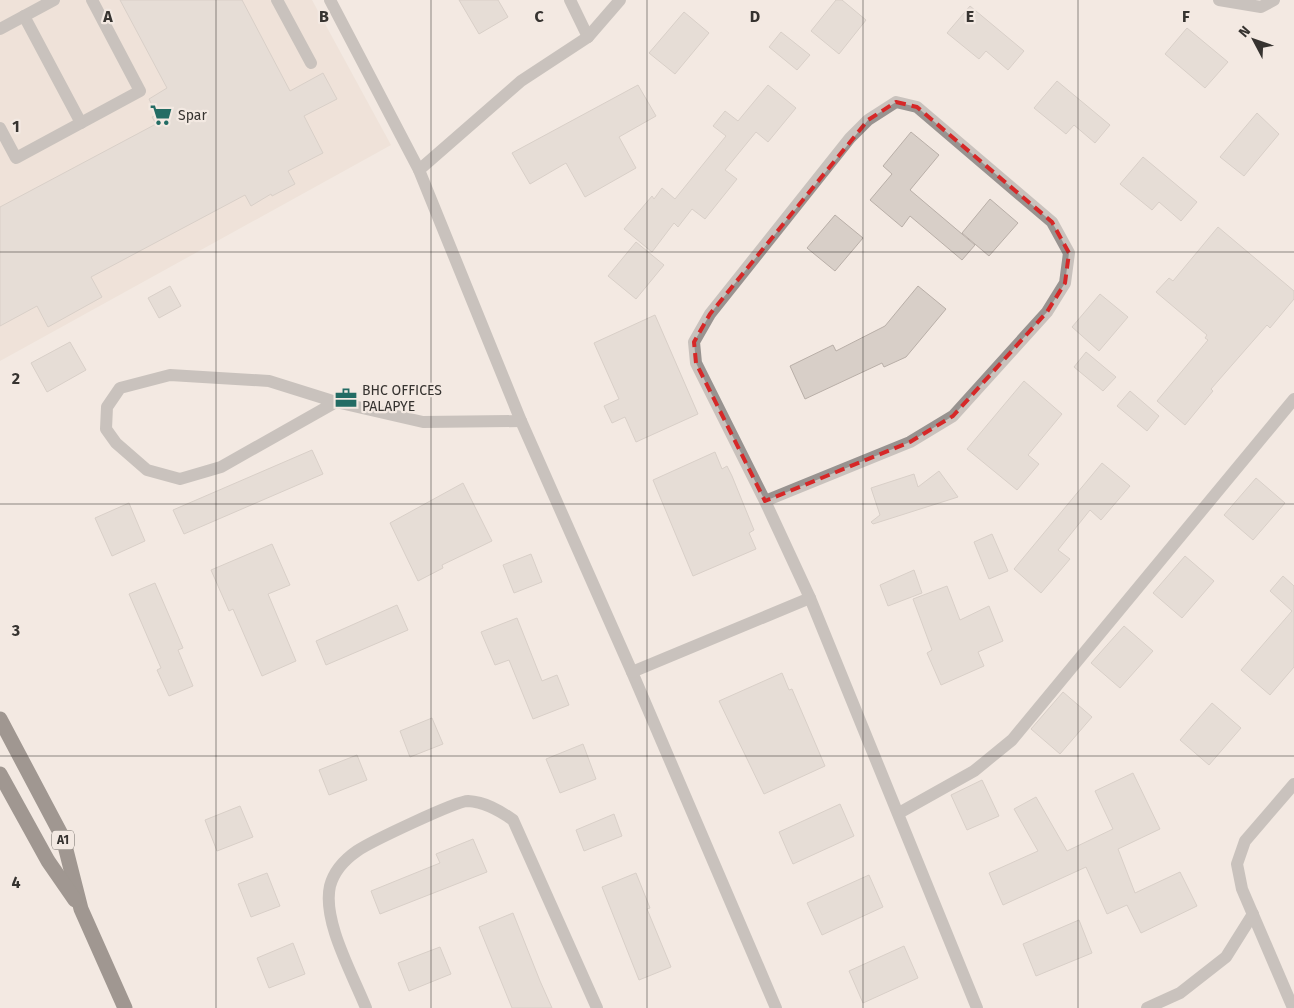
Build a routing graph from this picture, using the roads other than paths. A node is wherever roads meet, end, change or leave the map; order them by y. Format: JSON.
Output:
{"nodes":[{"id":1,"x":54,"y":0,"type":"edge"},
{"id":2,"x":92,"y":0,"type":"edge"},
{"id":3,"x":278,"y":0,"type":"edge"},
{"id":4,"x":330,"y":0,"type":"edge"},
{"id":5,"x":570,"y":0,"type":"edge"},
{"id":6,"x":620,"y":0,"type":"edge"},
{"id":7,"x":1219,"y":0,"type":"edge"},
{"id":8,"x":1274,"y":0,"type":"edge"},
{"id":9,"x":24,"y":16,"type":"junction"},
{"id":10,"x":0,"y":29,"type":"edge"},
{"id":11,"x":588,"y":37,"type":"junction"},
{"id":12,"x":311,"y":63,"type":"dead end"},
{"id":13,"x":81,"y":123,"type":"junction"},
{"id":14,"x":1,"y":135,"type":"edge"},
{"id":15,"x":419,"y":170,"type":"junction"},
{"id":16,"x":1294,"y":399,"type":"edge"},
{"id":17,"x":336,"y":402,"type":"junction"},
{"id":18,"x":521,"y":421,"type":"junction"},
{"id":19,"x":765,"y":501,"type":"junction"},
{"id":20,"x":810,"y":598,"type":"junction"},
{"id":21,"x":632,"y":672,"type":"junction"},
{"id":22,"x":0,"y":719,"type":"edge"},
{"id":23,"x":0,"y":774,"type":"edge"},
{"id":24,"x":1294,"y":784,"type":"edge"},
{"id":25,"x":899,"y":813,"type":"junction"},
{"id":26,"x":81,"y":909,"type":"junction"},
{"id":27,"x":1253,"y":914,"type":"junction"},
{"id":28,"x":125,"y":1008,"type":"edge"},
{"id":29,"x":366,"y":1008,"type":"edge"},
{"id":30,"x":597,"y":1008,"type":"edge"},
{"id":31,"x":776,"y":1008,"type":"edge"},
{"id":32,"x":977,"y":1008,"type":"edge"},
{"id":33,"x":1147,"y":1008,"type":"edge"},
{"id":34,"x":1293,"y":1008,"type":"edge"}],
"edges":[{"from":1,"to":9,"type":"street"},
{"from":2,"to":13,"type":"street"},
{"from":3,"to":12,"type":"street"},
{"from":4,"to":15,"type":"street"},
{"from":5,"to":11,"type":"street"},
{"from":6,"to":11,"type":"street"},
{"from":7,"to":8,"type":"street"},
{"from":9,"to":10,"type":"street"},
{"from":9,"to":13,"type":"street"},
{"from":11,"to":15,"type":"street"},
{"from":13,"to":14,"type":"street"},
{"from":15,"to":18,"type":"street"},
{"from":16,"to":25,"type":"street"},
{"from":17,"to":17,"type":"street"},
{"from":17,"to":18,"type":"street"},
{"from":18,"to":21,"type":"street"},
{"from":19,"to":19,"type":"street"},
{"from":19,"to":20,"type":"street"},
{"from":20,"to":21,"type":"street"},
{"from":20,"to":25,"type":"street"},
{"from":21,"to":31,"type":"street"},
{"from":22,"to":26,"type":"highway","number":"A1"},
{"from":23,"to":26,"type":"highway","number":"A1"},
{"from":24,"to":27,"type":"street"},
{"from":25,"to":32,"type":"street"},
{"from":26,"to":28,"type":"highway","number":"A1"},
{"from":27,"to":33,"type":"street"},
{"from":27,"to":34,"type":"street"},
{"from":29,"to":30,"type":"street"}]}
